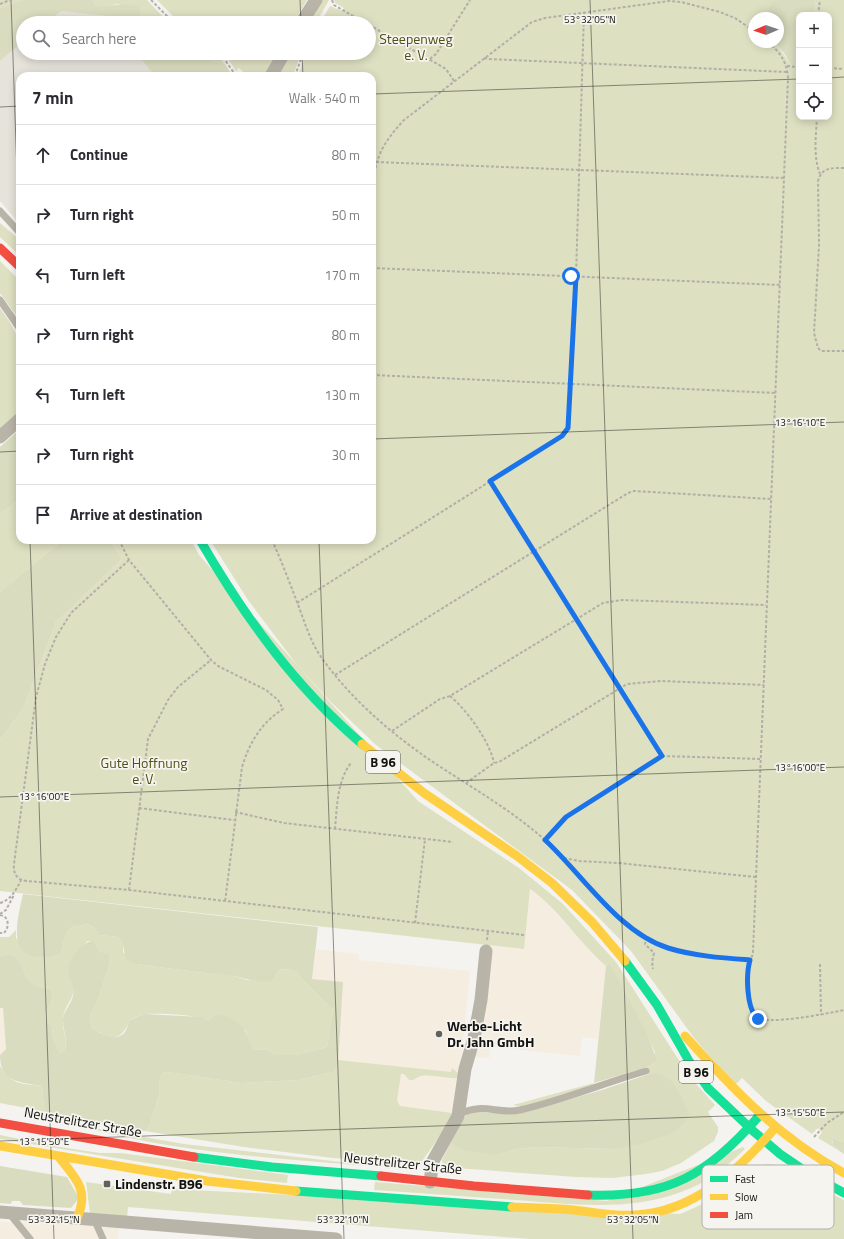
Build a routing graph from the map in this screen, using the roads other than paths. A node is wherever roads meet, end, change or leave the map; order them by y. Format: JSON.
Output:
{"nodes":[{"id":1,"x":316,"y":0,"type":"edge"},
{"id":2,"x":306,"y":16,"type":"edge"},
{"id":3,"x":280,"y":60,"type":"edge"},
{"id":4,"x":273,"y":72,"type":"edge"},
{"id":5,"x":0,"y":211,"type":"edge"},
{"id":6,"x":16,"y":229,"type":"edge"},
{"id":7,"x":0,"y":248,"type":"edge"},
{"id":8,"x":16,"y":263,"type":"edge"},
{"id":9,"x":0,"y":300,"type":"edge"},
{"id":10,"x":16,"y":322,"type":"edge"},
{"id":11,"x":16,"y":423,"type":"edge"},
{"id":12,"x":0,"y":437,"type":"edge"},
{"id":13,"x":202,"y":544,"type":"edge"},
{"id":14,"x":486,"y":951,"type":"dead end"},
{"id":15,"x":658,"y":1006,"type":"junction"},
{"id":16,"x":646,"y":1071,"type":"dead end"},
{"id":17,"x":760,"y":1115,"type":"junction"},
{"id":18,"x":458,"y":1116,"type":"junction"},
{"id":19,"x":0,"y":1123,"type":"edge"},
{"id":20,"x":776,"y":1127,"type":"junction"},
{"id":21,"x":748,"y":1129,"type":"junction"},
{"id":22,"x":764,"y":1142,"type":"junction"},
{"id":23,"x":0,"y":1146,"type":"edge"},
{"id":24,"x":58,"y":1156,"type":"junction"},
{"id":25,"x":709,"y":1165,"type":"edge"},
{"id":26,"x":743,"y":1165,"type":"edge"},
{"id":27,"x":795,"y":1165,"type":"edge"},
{"id":28,"x":830,"y":1165,"type":"edge"},
{"id":29,"x":834,"y":1167,"type":"edge"},
{"id":30,"x":702,"y":1170,"type":"edge"},
{"id":31,"x":844,"y":1173,"type":"edge"},
{"id":32,"x":430,"y":1182,"type":"junction"},
{"id":33,"x":834,"y":1188,"type":"edge"},
{"id":34,"x":702,"y":1193,"type":"edge"},
{"id":35,"x":844,"y":1193,"type":"edge"},
{"id":36,"x":5,"y":1212,"type":"edge"},
{"id":37,"x":77,"y":1218,"type":"junction"},
{"id":38,"x":94,"y":1219,"type":"junction"},
{"id":39,"x":30,"y":1239,"type":"edge"},
{"id":40,"x":103,"y":1239,"type":"edge"},
{"id":41,"x":336,"y":1239,"type":"edge"}],
"edges":[{"from":1,"to":2,"type":"street"},
{"from":3,"to":4,"type":"street"},
{"from":5,"to":6,"type":"lane"},
{"from":7,"to":8,"type":"main road"},
{"from":9,"to":10,"type":"lane"},
{"from":11,"to":12,"type":"street"},
{"from":13,"to":15,"type":"main road","number":"B 96"},
{"from":14,"to":18,"type":"street"},
{"from":15,"to":17,"type":"main road","number":"B 96"},
{"from":15,"to":21,"type":"main road","number":"B 96"},
{"from":16,"to":18,"type":"lane"},
{"from":17,"to":20,"type":"main road","number":"B 96"},
{"from":17,"to":21,"type":"main road","name":"Neustrelitzer Straße"},
{"from":18,"to":32,"type":"street"},
{"from":19,"to":32,"type":"main road","name":"Neustrelitzer Straße"},
{"from":20,"to":22,"type":"main road"},
{"from":20,"to":28,"type":"main road","number":"B 96"},
{"from":21,"to":22,"type":"main road","number":"B 96"},
{"from":21,"to":25,"type":"main road","name":"Neustrelitzer Straße"},
{"from":22,"to":26,"type":"main road"},
{"from":22,"to":27,"type":"main road","number":"B 96"},
{"from":23,"to":24,"type":"main road"},
{"from":24,"to":34,"type":"main road"},
{"from":24,"to":37,"type":"main road"},
{"from":29,"to":31,"type":"main road","number":"B 96"},
{"from":30,"to":32,"type":"main road","name":"Neustrelitzer Straße"},
{"from":33,"to":35,"type":"main road","number":"B 96"},
{"from":36,"to":37,"type":"street"},
{"from":36,"to":39,"type":"lane"},
{"from":37,"to":38,"type":"street"},
{"from":38,"to":40,"type":"lane"},
{"from":38,"to":41,"type":"street"}]}
